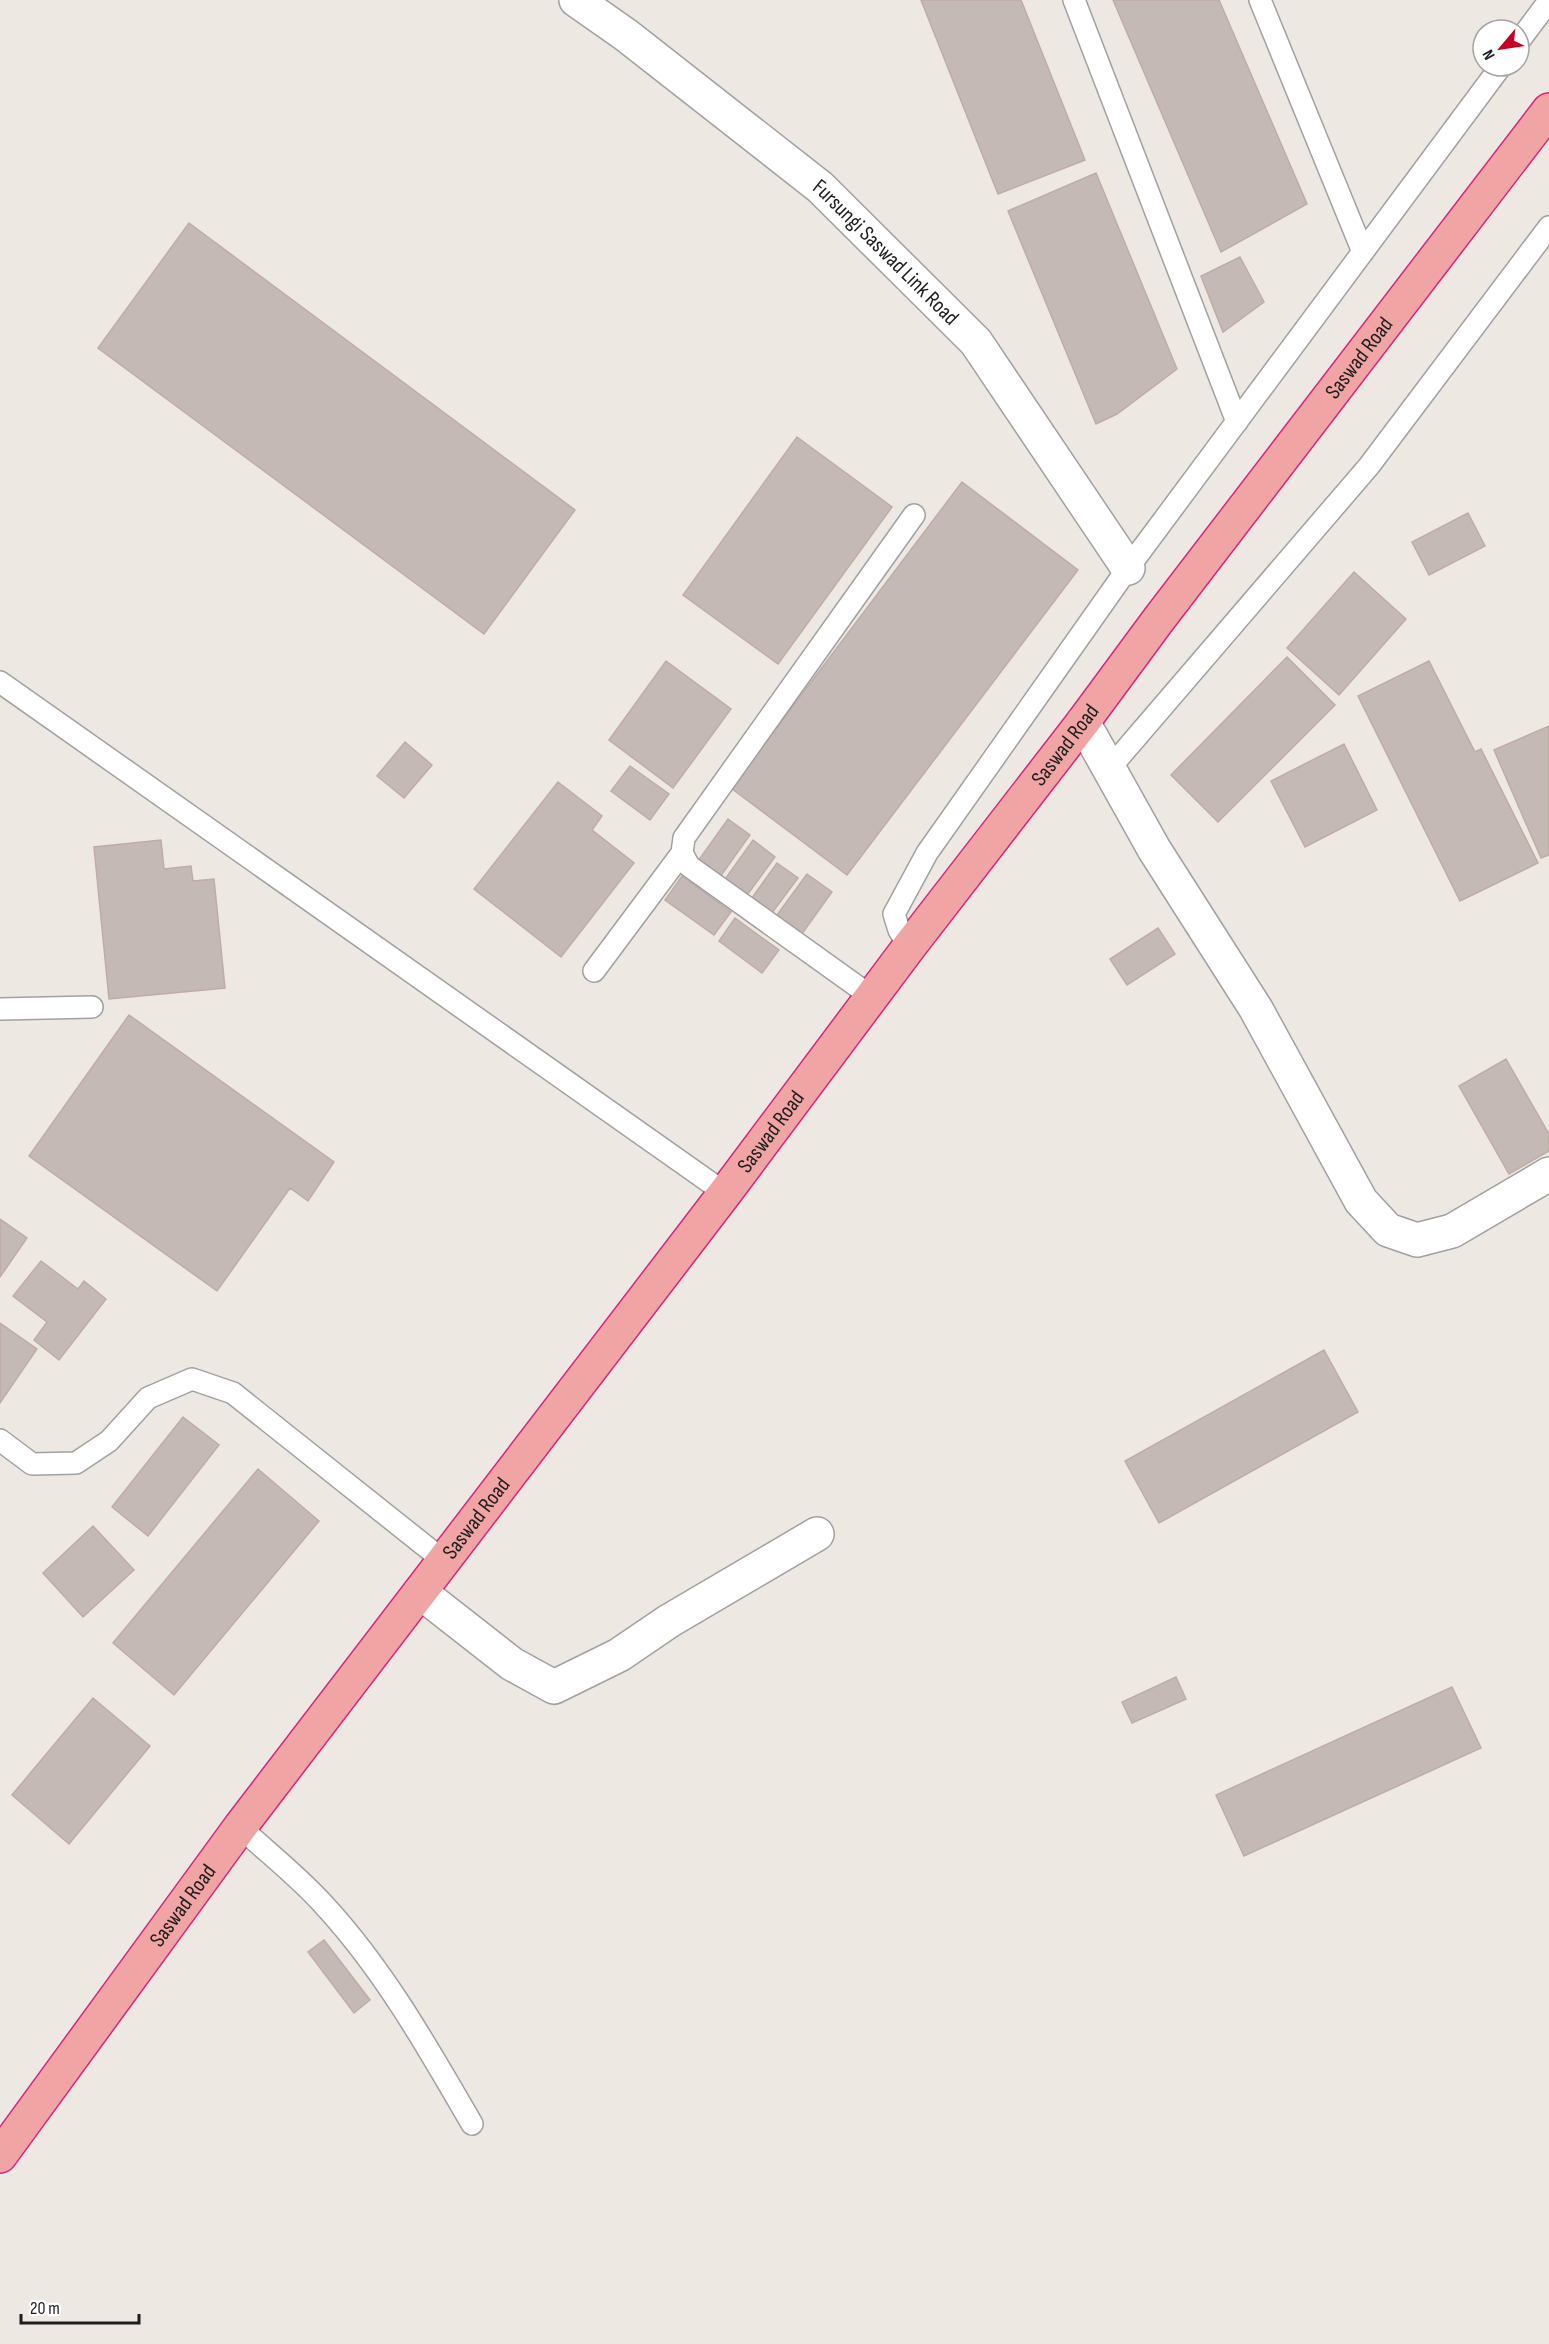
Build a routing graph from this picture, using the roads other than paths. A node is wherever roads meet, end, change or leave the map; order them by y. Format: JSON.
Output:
{"nodes":[{"id":1,"x":576,"y":0,"type":"edge"},
{"id":2,"x":1074,"y":0,"type":"edge"},
{"id":3,"x":1260,"y":0,"type":"edge"},
{"id":4,"x":1549,"y":1,"type":"edge"},
{"id":5,"x":1531,"y":25,"type":"edge"},
{"id":6,"x":1492,"y":78,"type":"edge"},
{"id":7,"x":1549,"y":111,"type":"edge"},
{"id":8,"x":1549,"y":227,"type":"edge"},
{"id":9,"x":1363,"y":252,"type":"junction"},
{"id":10,"x":1237,"y":422,"type":"junction"},
{"id":11,"x":914,"y":515,"type":"dead end"},
{"id":12,"x":1128,"y":568,"type":"junction"},
{"id":13,"x":0,"y":682,"type":"edge"},
{"id":14,"x":1083,"y":722,"type":"junction"},
{"id":15,"x":1109,"y":769,"type":"junction"},
{"id":16,"x":682,"y":853,"type":"junction"},
{"id":17,"x":909,"y":947,"type":"junction"},
{"id":18,"x":594,"y":971,"type":"dead end"},
{"id":19,"x":872,"y":997,"type":"junction"},
{"id":20,"x":92,"y":1007,"type":"dead end"},
{"id":21,"x":0,"y":1009,"type":"edge"},
{"id":22,"x":1549,"y":1174,"type":"edge"},
{"id":23,"x":725,"y":1193,"type":"junction"},
{"id":24,"x":0,"y":1440,"type":"edge"},
{"id":25,"x":817,"y":1534,"type":"dead end"},
{"id":26,"x":444,"y":1561,"type":"junction"},
{"id":27,"x":420,"y":1592,"type":"junction"},
{"id":28,"x":240,"y":1827,"type":"junction"},
{"id":29,"x":472,"y":2124,"type":"dead end"},
{"id":30,"x":0,"y":2156,"type":"edge"}],
"edges":[{"from":1,"to":12,"type":"street","name":"Fursungi Saswad Link Road"},
{"from":2,"to":10,"type":"lane"},
{"from":3,"to":9,"type":"lane"},
{"from":4,"to":5,"type":"lane"},
{"from":6,"to":9,"type":"lane"},
{"from":7,"to":14,"type":"highway","name":"Saswad Road"},
{"from":8,"to":15,"type":"lane"},
{"from":9,"to":10,"type":"lane"},
{"from":10,"to":12,"type":"lane"},
{"from":11,"to":16,"type":"lane"},
{"from":12,"to":17,"type":"lane"},
{"from":13,"to":23,"type":"lane"},
{"from":14,"to":15,"type":"street"},
{"from":14,"to":17,"type":"highway","name":"Saswad Road"},
{"from":15,"to":22,"type":"street"},
{"from":16,"to":18,"type":"lane"},
{"from":16,"to":19,"type":"lane"},
{"from":17,"to":19,"type":"highway","name":"Saswad Road"},
{"from":19,"to":23,"type":"highway","name":"Saswad Road"},
{"from":20,"to":21,"type":"lane"},
{"from":23,"to":26,"type":"highway","name":"Saswad Road"},
{"from":24,"to":26,"type":"lane"},
{"from":25,"to":27,"type":"street"},
{"from":26,"to":27,"type":"highway","name":"Saswad Road"},
{"from":27,"to":28,"type":"highway","name":"Saswad Road"},
{"from":28,"to":29,"type":"lane"},
{"from":28,"to":30,"type":"highway","name":"Saswad Road"}]}
